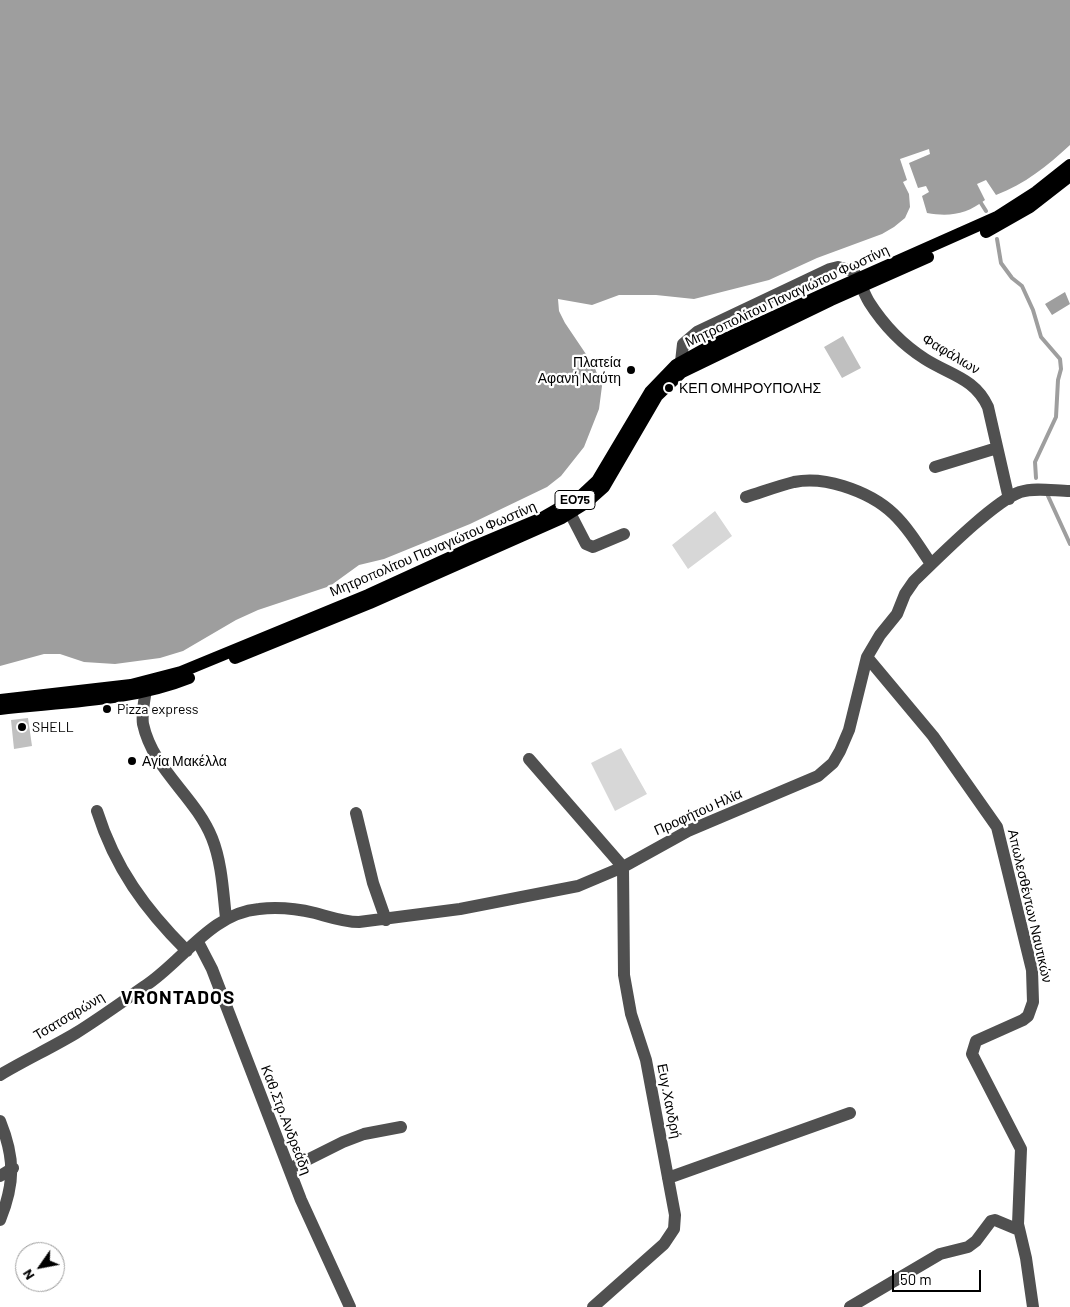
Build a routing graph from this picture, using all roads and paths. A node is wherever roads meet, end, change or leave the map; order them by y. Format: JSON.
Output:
{"nodes":[{"id":1,"x":1070,"y":165,"type":"edge"},
{"id":2,"x":1070,"y":176,"type":"edge"},
{"id":3,"x":860,"y":282,"type":"junction"},
{"id":4,"x":681,"y":362,"type":"junction"},
{"id":5,"x":997,"y":448,"type":"junction"},
{"id":6,"x":935,"y":467,"type":"dead end"},
{"id":7,"x":1070,"y":491,"type":"edge"},
{"id":8,"x":746,"y":497,"type":"dead end"},
{"id":9,"x":1009,"y":499,"type":"junction"},
{"id":10,"x":570,"y":513,"type":"junction"},
{"id":11,"x":624,"y":534,"type":"dead end"},
{"id":12,"x":931,"y":564,"type":"junction"},
{"id":13,"x":867,"y":657,"type":"junction"},
{"id":14,"x":147,"y":686,"type":"junction"},
{"id":15,"x":0,"y":700,"type":"edge"},
{"id":16,"x":0,"y":708,"type":"edge"},
{"id":17,"x":529,"y":759,"type":"dead end"},
{"id":18,"x":97,"y":811,"type":"dead end"},
{"id":19,"x":356,"y":813,"type":"dead end"},
{"id":20,"x":623,"y":867,"type":"junction"},
{"id":21,"x":226,"y":918,"type":"junction"},
{"id":22,"x":386,"y":920,"type":"junction"},
{"id":23,"x":198,"y":942,"type":"junction"},
{"id":24,"x":187,"y":951,"type":"junction"},
{"id":25,"x":0,"y":1075,"type":"edge"},
{"id":26,"x":850,"y":1113,"type":"dead end"},
{"id":27,"x":0,"y":1121,"type":"edge"},
{"id":28,"x":401,"y":1127,"type":"dead end"},
{"id":29,"x":13,"y":1168,"type":"junction"},
{"id":30,"x":289,"y":1169,"type":"junction"},
{"id":31,"x":0,"y":1176,"type":"edge"},
{"id":32,"x":668,"y":1178,"type":"junction"},
{"id":33,"x":0,"y":1220,"type":"edge"},
{"id":34,"x":1019,"y":1230,"type":"junction"},
{"id":35,"x":350,"y":1307,"type":"edge"},
{"id":36,"x":593,"y":1307,"type":"edge"},
{"id":37,"x":850,"y":1307,"type":"edge"},
{"id":38,"x":1033,"y":1307,"type":"edge"}],
"edges":[{"from":1,"to":3,"type":"main road","name":"Μητροπολίτου Παναγιώτου Φωστίνη","number":"ΕΟ75"},
{"from":2,"to":3,"type":"main road","name":"Μητροπολίτου Παναγιώτου Φωστίνη","number":"ΕΟ75"},
{"from":3,"to":4,"type":"main road","name":"Μητροπολίτου Παναγιώτου Φωστίνη","number":"ΕΟ75"},
{"from":3,"to":4,"type":"street"},
{"from":3,"to":5,"type":"street","name":"Φαφάλιων"},
{"from":3,"to":10,"type":"main road","name":"Μητροπολίτου Παναγιώτου Φωστίνη","number":"ΕΟ75"},
{"from":4,"to":14,"type":"main road","name":"Μητροπολίτου Παναγιώτου Φωστίνη","number":"ΕΟ75"},
{"from":5,"to":6,"type":"street"},
{"from":5,"to":9,"type":"street","name":"Φαφάλιων"},
{"from":7,"to":9,"type":"street","name":"Προφήτου Ηλία"},
{"from":8,"to":12,"type":"street"},
{"from":9,"to":12,"type":"street","name":"Προφήτου Ηλία"},
{"from":10,"to":11,"type":"street"},
{"from":10,"to":14,"type":"main road","name":"Μητροπολίτου Παναγιώτου Φωστίνη","number":"ΕΟ75"},
{"from":12,"to":13,"type":"street","name":"Προφήτου Ηλία"},
{"from":13,"to":20,"type":"street","name":"Προφήτου Ηλία"},
{"from":13,"to":34,"type":"street","name":"Απωλεσθέντων Ναυτικών"},
{"from":14,"to":15,"type":"main road","name":"Μητροπολίτου Παναγιώτου Φωστίνη","number":"ΕΟ75"},
{"from":14,"to":16,"type":"main road","name":"Μητροπολίτου Παναγιώτου Φωστίνη","number":"ΕΟ75"},
{"from":14,"to":21,"type":"street"},
{"from":17,"to":20,"type":"street"},
{"from":18,"to":24,"type":"street"},
{"from":19,"to":22,"type":"street"},
{"from":20,"to":22,"type":"street","name":"Προφήτου Ηλία"},
{"from":20,"to":32,"type":"street","name":"Ευγ.Χανδρή"},
{"from":21,"to":22,"type":"street","name":"Προφήτου Ηλία"},
{"from":21,"to":23,"type":"street","name":"Προφήτου Ηλία"},
{"from":23,"to":24,"type":"street","name":"Τσατσαρώνη"},
{"from":23,"to":30,"type":"street","name":"Καθ.Στρ.Ανδρεάδη"},
{"from":24,"to":25,"type":"street","name":"Τσατσαρώνη"},
{"from":26,"to":32,"type":"street"},
{"from":27,"to":29,"type":"street"},
{"from":28,"to":30,"type":"street"},
{"from":29,"to":31,"type":"street"},
{"from":29,"to":33,"type":"street"},
{"from":30,"to":35,"type":"street","name":"Καθ.Στρ.Ανδρεάδη"},
{"from":32,"to":36,"type":"street","name":"Ευγ.Χανδρή"},
{"from":34,"to":37,"type":"street"},
{"from":34,"to":38,"type":"street","name":"Απωλεσθέντων Ναυτικών"}]}
